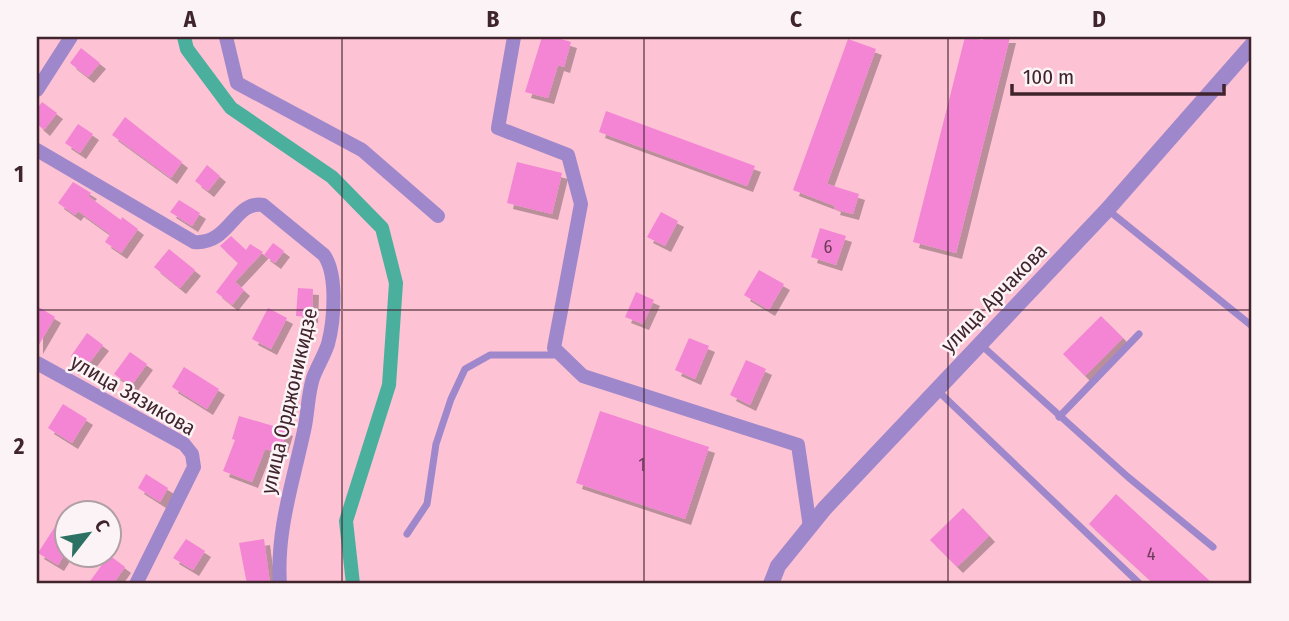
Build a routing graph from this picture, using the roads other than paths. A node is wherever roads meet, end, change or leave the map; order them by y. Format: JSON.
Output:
{"nodes":[{"id":1,"x":71,"y":37,"type":"edge"},
{"id":2,"x":226,"y":37,"type":"edge"},
{"id":3,"x":514,"y":37,"type":"edge"},
{"id":4,"x":1252,"y":44,"type":"edge"},
{"id":5,"x":37,"y":90,"type":"edge"},
{"id":6,"x":37,"y":150,"type":"edge"},
{"id":7,"x":1107,"y":210,"type":"junction"},
{"id":8,"x":438,"y":216,"type":"dead end"},
{"id":9,"x":1252,"y":326,"type":"edge"},
{"id":10,"x":1139,"y":334,"type":"dead end"},
{"id":11,"x":979,"y":344,"type":"junction"},
{"id":12,"x":561,"y":355,"type":"junction"},
{"id":13,"x":37,"y":363,"type":"edge"},
{"id":14,"x":936,"y":389,"type":"junction"},
{"id":15,"x":1059,"y":416,"type":"junction"},
{"id":16,"x":810,"y":527,"type":"junction"},
{"id":17,"x":407,"y":534,"type":"dead end"},
{"id":18,"x":1213,"y":547,"type":"dead end"},
{"id":19,"x":136,"y":584,"type":"edge"},
{"id":20,"x":280,"y":584,"type":"edge"},
{"id":21,"x":771,"y":584,"type":"edge"},
{"id":22,"x":1139,"y":584,"type":"edge"}],
"edges":[{"from":1,"to":5,"type":"street"},
{"from":2,"to":8,"type":"street"},
{"from":3,"to":12,"type":"street"},
{"from":4,"to":7,"type":"street","name":"улица Арчакова"},
{"from":6,"to":20,"type":"street","name":"улица Орджоникидзе"},
{"from":7,"to":9,"type":"lane"},
{"from":7,"to":11,"type":"street","name":"улица Арчакова"},
{"from":10,"to":15,"type":"lane"},
{"from":11,"to":14,"type":"street","name":"улица Арчакова"},
{"from":11,"to":15,"type":"lane"},
{"from":12,"to":16,"type":"street"},
{"from":12,"to":17,"type":"lane"},
{"from":13,"to":19,"type":"street","name":"улица Зязикова"},
{"from":14,"to":16,"type":"street","name":"улица Арчакова"},
{"from":14,"to":22,"type":"lane"},
{"from":15,"to":18,"type":"lane"},
{"from":16,"to":21,"type":"street","name":"улица Арчакова"}]}
